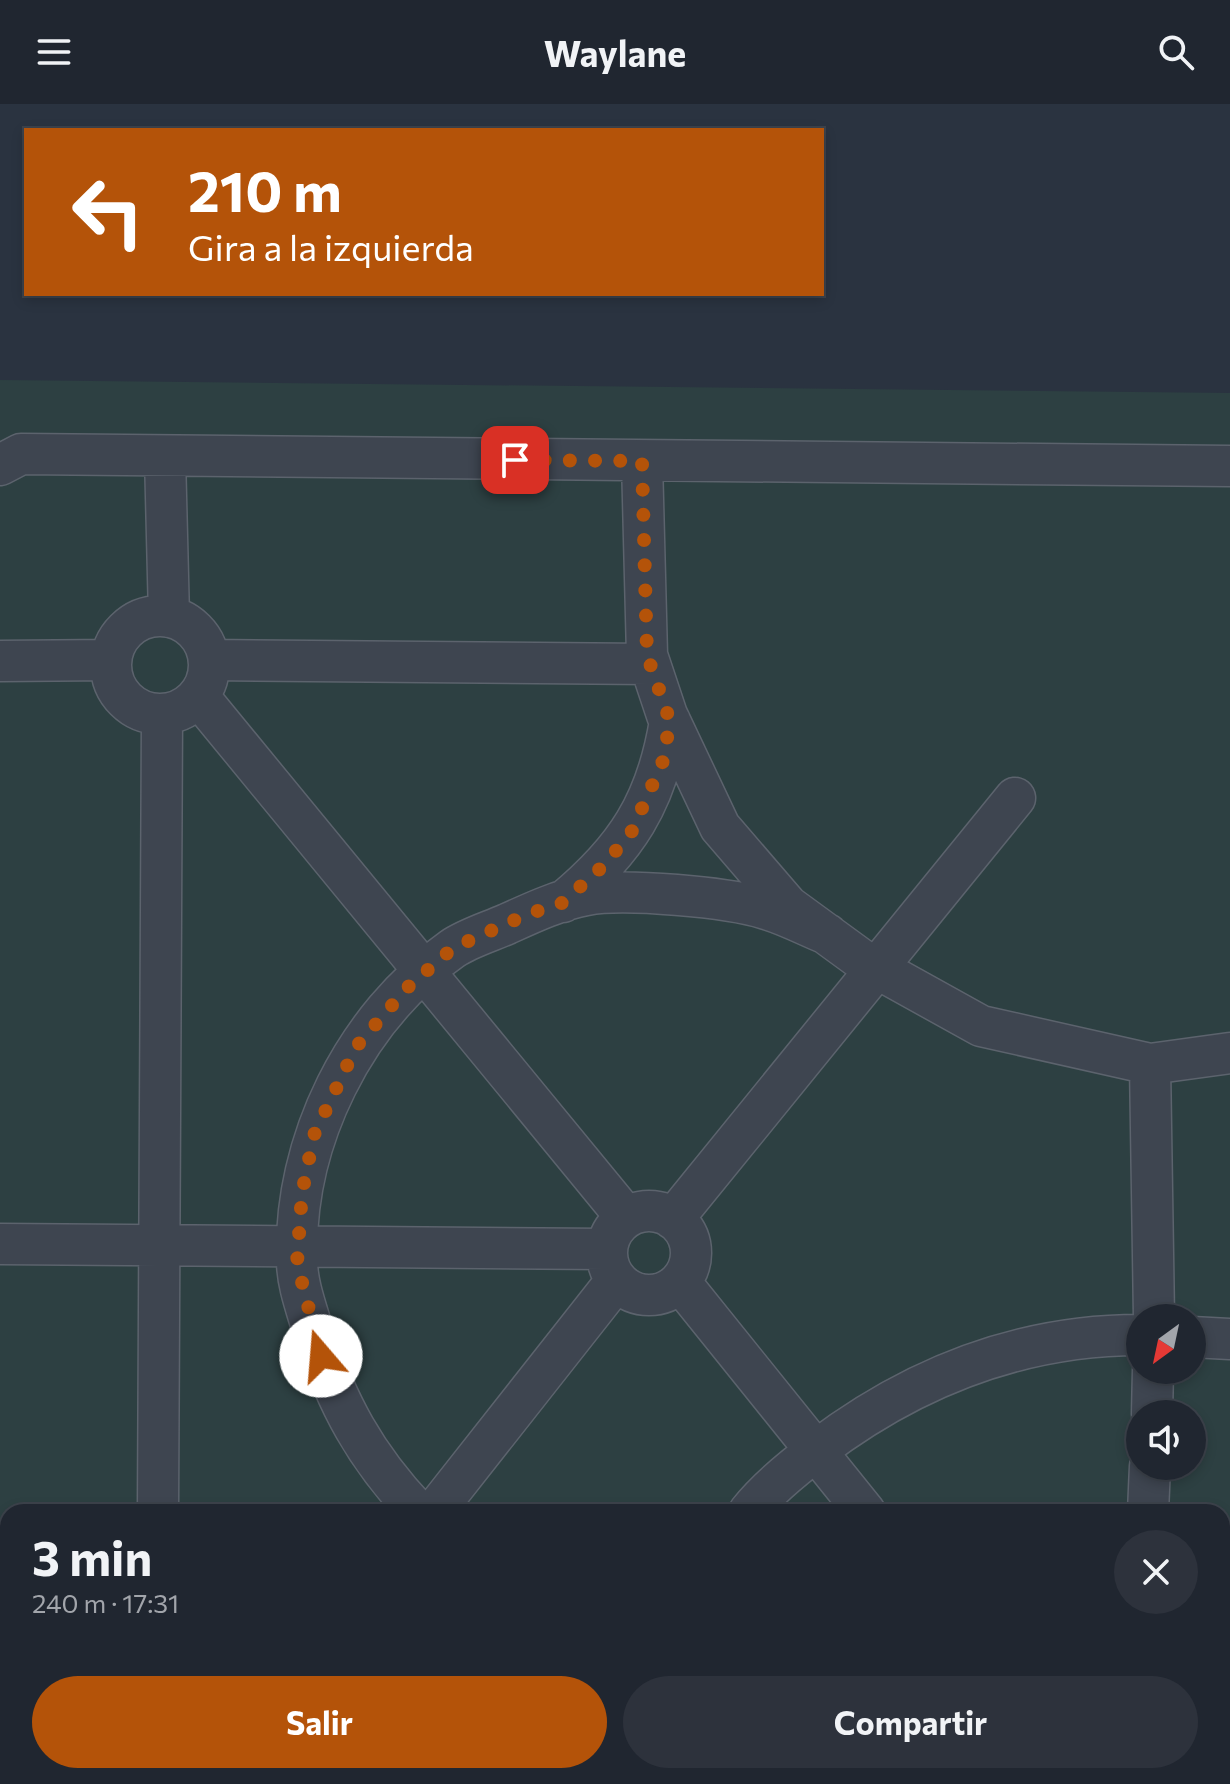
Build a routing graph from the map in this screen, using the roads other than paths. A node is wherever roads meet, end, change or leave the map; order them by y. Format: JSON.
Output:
{"nodes":[{"id":1,"x":165,"y":456,"type":"junction"},
{"id":2,"x":642,"y":461,"type":"junction"},
{"id":3,"x":0,"y":465,"type":"edge"},
{"id":4,"x":1230,"y":466,"type":"edge"},
{"id":5,"x":169,"y":617,"type":"junction"},
{"id":6,"x":111,"y":660,"type":"junction"},
{"id":7,"x":0,"y":661,"type":"edge"},
{"id":8,"x":650,"y":664,"type":"junction"},
{"id":9,"x":204,"y":678,"type":"junction"},
{"id":10,"x":162,"y":715,"type":"junction"},
{"id":11,"x":670,"y":721,"type":"junction"},
{"id":12,"x":1015,"y":798,"type":"dead end"},
{"id":13,"x":562,"y":903,"type":"junction"},
{"id":14,"x":827,"y":934,"type":"junction"},
{"id":15,"x":875,"y":967,"type":"junction"},
{"id":16,"x":425,"y":972,"type":"junction"},
{"id":17,"x":1230,"y":1053,"type":"edge"},
{"id":18,"x":1150,"y":1064,"type":"junction"},
{"id":19,"x":673,"y":1219,"type":"junction"},
{"id":20,"x":0,"y":1244,"type":"edge"},
{"id":21,"x":159,"y":1245,"type":"junction"},
{"id":22,"x":298,"y":1247,"type":"junction"},
{"id":23,"x":616,"y":1249,"type":"junction"},
{"id":24,"x":680,"y":1282,"type":"junction"},
{"id":25,"x":1154,"y":1304,"type":"edge"},
{"id":26,"x":1126,"y":1335,"type":"edge"},
{"id":27,"x":1206,"y":1338,"type":"edge"},
{"id":28,"x":1230,"y":1339,"type":"edge"},
{"id":29,"x":815,"y":1451,"type":"junction"},
{"id":30,"x":1149,"y":1480,"type":"edge"},
{"id":31,"x":158,"y":1504,"type":"edge"},
{"id":32,"x":410,"y":1504,"type":"edge"},
{"id":33,"x":440,"y":1504,"type":"edge"},
{"id":34,"x":757,"y":1504,"type":"edge"},
{"id":35,"x":858,"y":1504,"type":"edge"},
{"id":36,"x":1148,"y":1504,"type":"edge"}],
"edges":[{"from":1,"to":2,"type":"street"},
{"from":1,"to":3,"type":"street"},
{"from":1,"to":5,"type":"street"},
{"from":2,"to":4,"type":"street"},
{"from":2,"to":8,"type":"street"},
{"from":5,"to":6,"type":"street"},
{"from":5,"to":9,"type":"street"},
{"from":6,"to":7,"type":"street"},
{"from":6,"to":10,"type":"street"},
{"from":8,"to":9,"type":"street"},
{"from":8,"to":11,"type":"street"},
{"from":9,"to":10,"type":"street"},
{"from":9,"to":16,"type":"street"},
{"from":10,"to":21,"type":"street"},
{"from":11,"to":13,"type":"street"},
{"from":11,"to":14,"type":"street"},
{"from":12,"to":15,"type":"street"},
{"from":13,"to":14,"type":"street"},
{"from":13,"to":16,"type":"street"},
{"from":14,"to":15,"type":"street"},
{"from":15,"to":18,"type":"street"},
{"from":15,"to":19,"type":"street"},
{"from":16,"to":22,"type":"street"},
{"from":16,"to":23,"type":"street"},
{"from":17,"to":18,"type":"street"},
{"from":18,"to":25,"type":"street"},
{"from":19,"to":23,"type":"street"},
{"from":19,"to":24,"type":"street"},
{"from":20,"to":21,"type":"street"},
{"from":21,"to":22,"type":"street"},
{"from":21,"to":31,"type":"street"},
{"from":22,"to":23,"type":"street"},
{"from":22,"to":32,"type":"street"},
{"from":23,"to":24,"type":"street"},
{"from":23,"to":33,"type":"street"},
{"from":24,"to":29,"type":"street"},
{"from":26,"to":29,"type":"street"},
{"from":27,"to":28,"type":"street"},
{"from":29,"to":34,"type":"street"},
{"from":29,"to":35,"type":"street"},
{"from":30,"to":36,"type":"street"}]}
